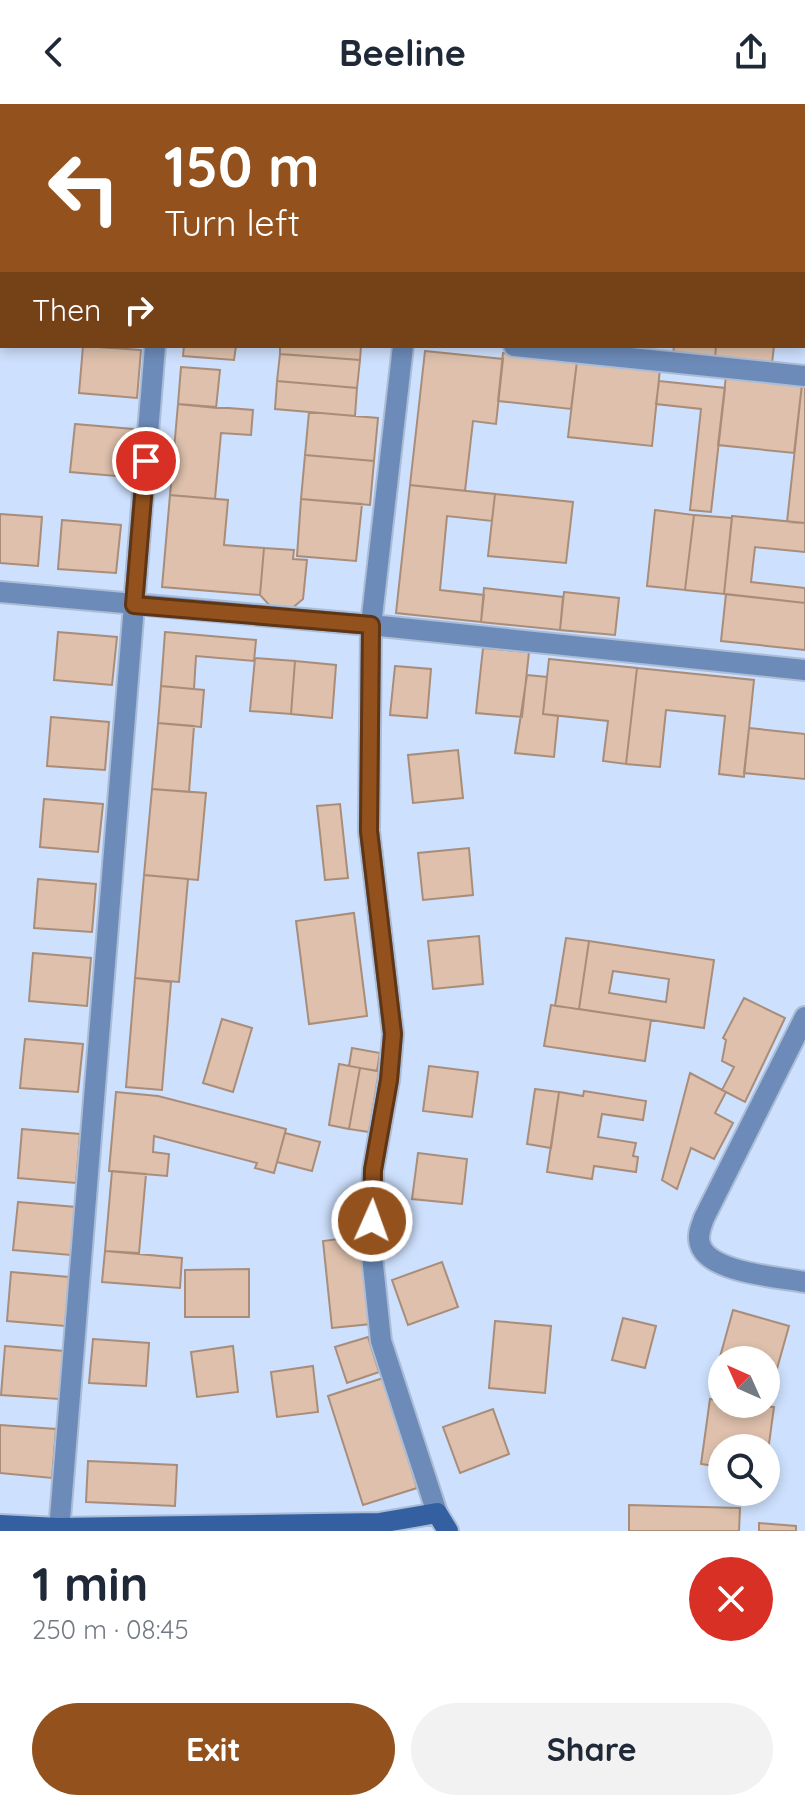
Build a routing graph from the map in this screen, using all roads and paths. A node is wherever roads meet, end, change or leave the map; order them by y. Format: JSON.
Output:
{"nodes":[{"id":1,"x":155,"y":348,"type":"edge"},
{"id":2,"x":403,"y":348,"type":"edge"},
{"id":3,"x":533,"y":348,"type":"edge"},
{"id":4,"x":805,"y":376,"type":"edge"},
{"id":5,"x":0,"y":592,"type":"edge"},
{"id":6,"x":134,"y":605,"type":"junction"},
{"id":7,"x":371,"y":625,"type":"junction"},
{"id":8,"x":805,"y":670,"type":"edge"},
{"id":9,"x":805,"y":1017,"type":"edge"},
{"id":10,"x":805,"y":1282,"type":"edge"},
{"id":11,"x":437,"y":1513,"type":"junction"},
{"id":12,"x":0,"y":1525,"type":"edge"},
{"id":13,"x":58,"y":1529,"type":"edge"},
{"id":14,"x":448,"y":1531,"type":"edge"}],
"edges":[{"from":1,"to":6,"type":"street"},
{"from":2,"to":7,"type":"street"},
{"from":3,"to":4,"type":"street"},
{"from":5,"to":6,"type":"street"},
{"from":6,"to":7,"type":"street"},
{"from":6,"to":13,"type":"street"},
{"from":7,"to":8,"type":"street"},
{"from":7,"to":11,"type":"street"},
{"from":9,"to":10,"type":"street"},
{"from":11,"to":13,"type":"street"},
{"from":11,"to":14,"type":"street"},
{"from":12,"to":13,"type":"street"}]}
